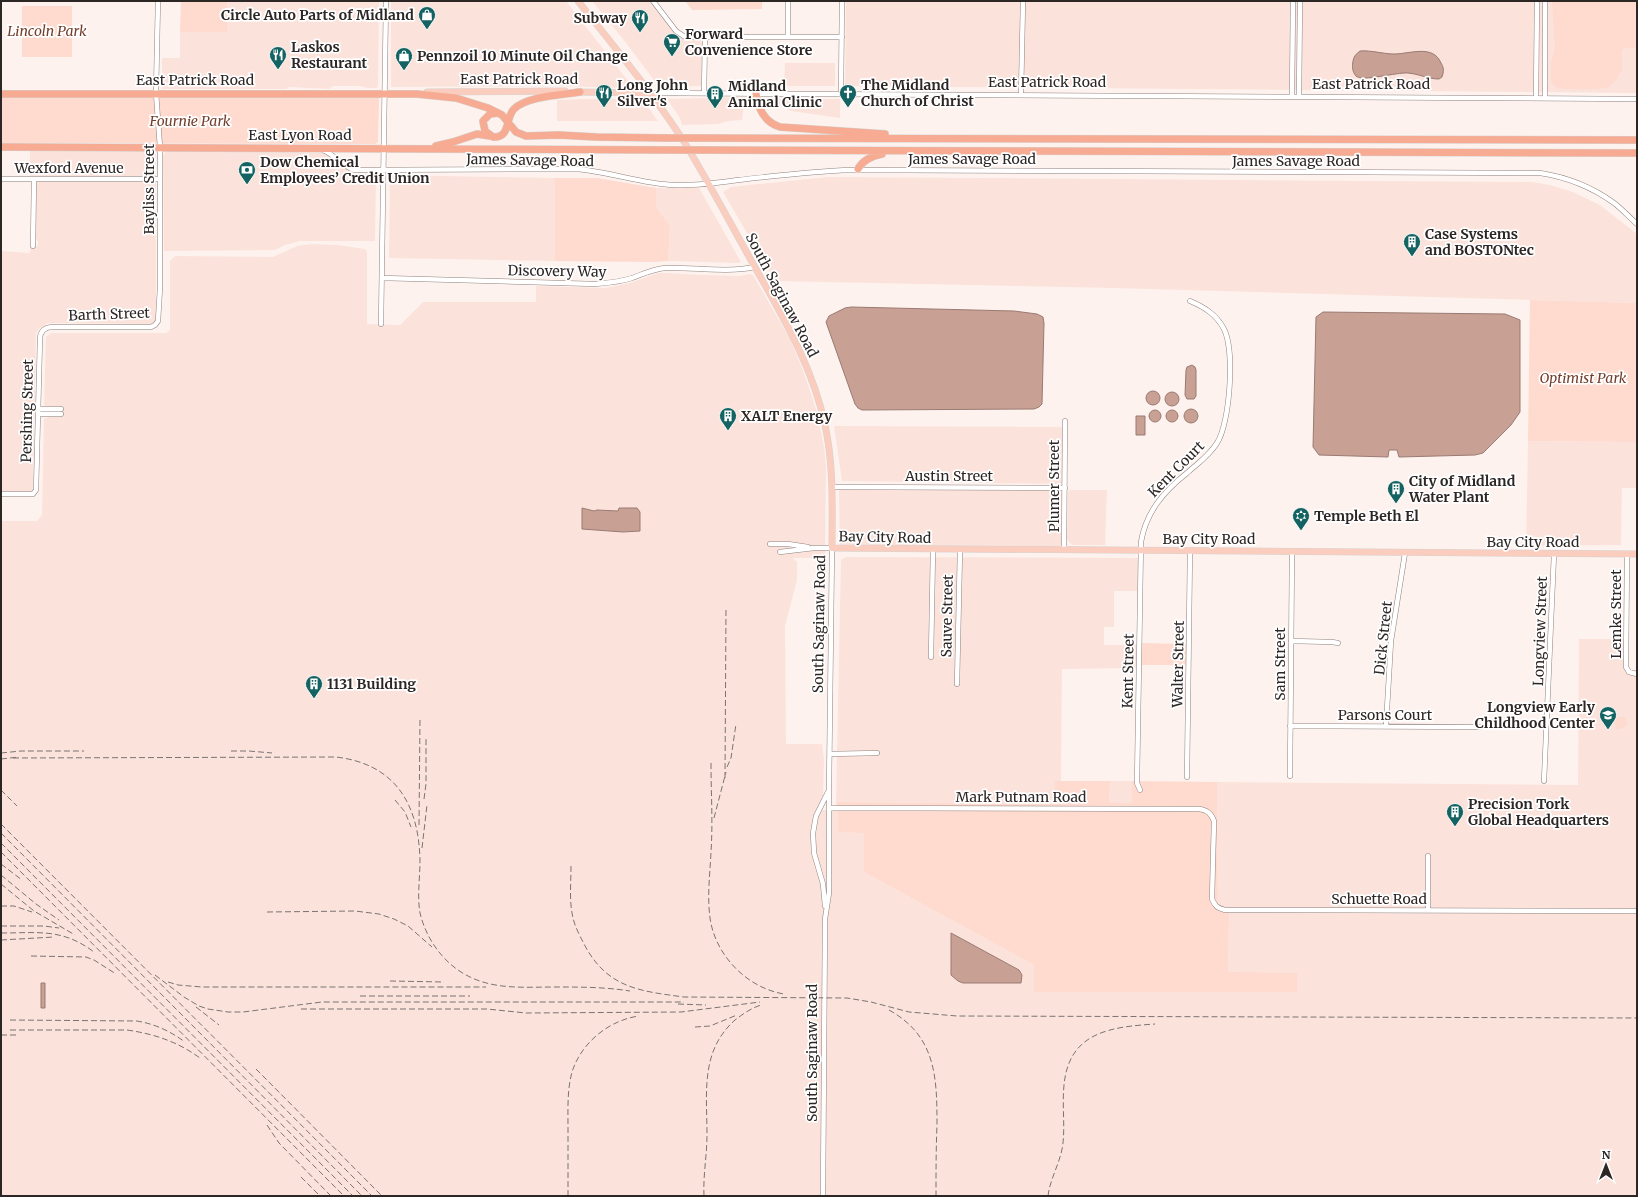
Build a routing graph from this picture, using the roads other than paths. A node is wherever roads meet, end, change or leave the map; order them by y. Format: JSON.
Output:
{"nodes":[{"id":1,"x":158,"y":1,"type":"edge"},
{"id":2,"x":386,"y":1,"type":"edge"},
{"id":3,"x":578,"y":1,"type":"edge"},
{"id":4,"x":653,"y":1,"type":"edge"},
{"id":5,"x":788,"y":1,"type":"edge"},
{"id":6,"x":842,"y":1,"type":"edge"},
{"id":7,"x":1023,"y":1,"type":"edge"},
{"id":8,"x":1293,"y":1,"type":"edge"},
{"id":9,"x":1300,"y":1,"type":"edge"},
{"id":10,"x":1537,"y":1,"type":"edge"},
{"id":11,"x":1545,"y":1,"type":"edge"},
{"id":12,"x":705,"y":37,"type":"junction"},
{"id":13,"x":788,"y":37,"type":"junction"},
{"id":14,"x":842,"y":37,"type":"junction"},
{"id":15,"x":550,"y":91,"type":"junction"},
{"id":16,"x":580,"y":92,"type":"junction"},
{"id":17,"x":156,"y":93,"type":"junction"},
{"id":18,"x":384,"y":93,"type":"junction"},
{"id":19,"x":405,"y":93,"type":"junction"},
{"id":20,"x":649,"y":93,"type":"junction"},
{"id":21,"x":704,"y":93,"type":"junction"},
{"id":22,"x":756,"y":93,"type":"junction"},
{"id":23,"x":841,"y":93,"type":"junction"},
{"id":24,"x":1,"y":94,"type":"edge"},
{"id":25,"x":1021,"y":95,"type":"junction"},
{"id":26,"x":1292,"y":96,"type":"junction"},
{"id":27,"x":1299,"y":96,"type":"junction"},
{"id":28,"x":544,"y":98,"type":"junction"},
{"id":29,"x":1536,"y":98,"type":"junction"},
{"id":30,"x":1544,"y":98,"type":"junction"},
{"id":31,"x":1637,"y":99,"type":"edge"},
{"id":32,"x":502,"y":115,"type":"junction"},
{"id":33,"x":507,"y":122,"type":"junction"},
{"id":34,"x":490,"y":136,"type":"junction"},
{"id":35,"x":961,"y":138,"type":"junction"},
{"id":36,"x":1637,"y":140,"type":"edge"},
{"id":37,"x":1,"y":147,"type":"edge"},
{"id":38,"x":160,"y":147,"type":"junction"},
{"id":39,"x":318,"y":147,"type":"junction"},
{"id":40,"x":384,"y":148,"type":"junction"},
{"id":41,"x":426,"y":149,"type":"junction"},
{"id":42,"x":911,"y":150,"type":"junction"},
{"id":43,"x":1637,"y":153,"type":"edge"},
{"id":44,"x":858,"y":170,"type":"junction"},
{"id":45,"x":383,"y":171,"type":"junction"},
{"id":46,"x":160,"y":178,"type":"junction"},
{"id":47,"x":1,"y":179,"type":"edge"},
{"id":48,"x":34,"y":179,"type":"junction"},
{"id":49,"x":709,"y":184,"type":"junction"},
{"id":50,"x":1625,"y":213,"type":"junction"},
{"id":51,"x":1637,"y":220,"type":"edge"},
{"id":52,"x":1637,"y":224,"type":"edge"},
{"id":53,"x":33,"y":246,"type":"dead end"},
{"id":54,"x":755,"y":267,"type":"junction"},
{"id":55,"x":382,"y":278,"type":"junction"},
{"id":56,"x":1190,"y":301,"type":"dead end"},
{"id":57,"x":159,"y":304,"type":"joint"},
{"id":58,"x":381,"y":324,"type":"dead end"},
{"id":59,"x":43,"y":331,"type":"joint"},
{"id":60,"x":38,"y":412,"type":"junction"},
{"id":61,"x":61,"y":412,"type":"dead end"},
{"id":62,"x":1065,"y":421,"type":"dead end"},
{"id":63,"x":833,"y":487,"type":"junction"},
{"id":64,"x":1065,"y":488,"type":"junction"},
{"id":65,"x":1,"y":494,"type":"edge"},
{"id":66,"x":770,"y":544,"type":"dead end"},
{"id":67,"x":814,"y":548,"type":"junction"},
{"id":68,"x":832,"y":548,"type":"junction"},
{"id":69,"x":933,"y":550,"type":"junction"},
{"id":70,"x":960,"y":550,"type":"junction"},
{"id":71,"x":1064,"y":550,"type":"junction"},
{"id":72,"x":1141,"y":551,"type":"junction"},
{"id":73,"x":1190,"y":551,"type":"junction"},
{"id":74,"x":780,"y":552,"type":"dead end"},
{"id":75,"x":1292,"y":552,"type":"junction"},
{"id":76,"x":1405,"y":553,"type":"junction"},
{"id":77,"x":1554,"y":554,"type":"junction"},
{"id":78,"x":1627,"y":554,"type":"junction"},
{"id":79,"x":1637,"y":554,"type":"edge"},
{"id":80,"x":1291,"y":642,"type":"junction"},
{"id":81,"x":1338,"y":643,"type":"dead end"},
{"id":82,"x":931,"y":657,"type":"dead end"},
{"id":83,"x":1637,"y":674,"type":"edge"},
{"id":84,"x":957,"y":684,"type":"dead end"},
{"id":85,"x":1290,"y":726,"type":"junction"},
{"id":86,"x":1386,"y":726,"type":"junction"},
{"id":87,"x":1480,"y":727,"type":"dead end"},
{"id":88,"x":830,"y":754,"type":"junction"},
{"id":89,"x":877,"y":754,"type":"dead end"},
{"id":90,"x":1290,"y":776,"type":"dead end"},
{"id":91,"x":1188,"y":777,"type":"dead end"},
{"id":92,"x":1544,"y":781,"type":"dead end"},
{"id":93,"x":829,"y":789,"type":"junction"},
{"id":94,"x":1140,"y":790,"type":"dead end"},
{"id":95,"x":830,"y":808,"type":"junction"},
{"id":96,"x":1210,"y":813,"type":"joint"},
{"id":97,"x":1428,"y":856,"type":"dead end"},
{"id":98,"x":826,"y":910,"type":"junction"},
{"id":99,"x":1428,"y":910,"type":"junction"},
{"id":100,"x":1637,"y":911,"type":"edge"},
{"id":101,"x":823,"y":1196,"type":"edge"}],
"edges":[{"from":1,"to":17,"type":"street","name":"Bayliss Street"},
{"from":2,"to":18,"type":"street"},
{"from":3,"to":20,"type":"main road","name":"South Saginaw Road"},
{"from":4,"to":12,"type":"street"},
{"from":5,"to":13,"type":"street"},
{"from":6,"to":14,"type":"street"},
{"from":7,"to":25,"type":"street"},
{"from":8,"to":26,"type":"street"},
{"from":9,"to":27,"type":"street"},
{"from":10,"to":29,"type":"street"},
{"from":11,"to":30,"type":"street"},
{"from":12,"to":13,"type":"street"},
{"from":12,"to":21,"type":"street"},
{"from":13,"to":14,"type":"street"},
{"from":14,"to":23,"type":"street"},
{"from":15,"to":16,"type":"main road","name":"East Patrick Road"},
{"from":15,"to":19,"type":"main road","name":"East Patrick Road"},
{"from":15,"to":28,"type":"highway"},
{"from":16,"to":20,"type":"main road","name":"East Patrick Road"},
{"from":16,"to":28,"type":"highway"},
{"from":17,"to":18,"type":"highway","name":"East Patrick Road"},
{"from":17,"to":24,"type":"highway","name":"East Patrick Road"},
{"from":17,"to":38,"type":"street","name":"Bayliss Street"},
{"from":18,"to":19,"type":"highway","name":"East Patrick Road"},
{"from":18,"to":40,"type":"street"},
{"from":19,"to":32,"type":"highway"},
{"from":20,"to":21,"type":"street","name":"East Patrick Road"},
{"from":20,"to":49,"type":"main road","name":"South Saginaw Road"},
{"from":21,"to":22,"type":"street","name":"East Patrick Road"},
{"from":22,"to":23,"type":"street","name":"East Patrick Road"},
{"from":22,"to":35,"type":"highway"},
{"from":23,"to":25,"type":"street","name":"East Patrick Road"},
{"from":25,"to":26,"type":"street","name":"East Patrick Road"},
{"from":26,"to":27,"type":"street","name":"East Patrick Road"},
{"from":27,"to":29,"type":"street","name":"East Patrick Road"},
{"from":28,"to":33,"type":"highway"},
{"from":29,"to":30,"type":"street","name":"East Patrick Road"},
{"from":30,"to":31,"type":"street","name":"East Patrick Road"},
{"from":32,"to":33,"type":"highway"},
{"from":32,"to":34,"type":"highway"},
{"from":33,"to":34,"type":"highway"},
{"from":33,"to":35,"type":"highway","bridge":true},
{"from":34,"to":41,"type":"highway"},
{"from":35,"to":36,"type":"highway"},
{"from":37,"to":38,"type":"highway","name":"East Lyon Road"},
{"from":38,"to":39,"type":"highway","name":"East Lyon Road"},
{"from":38,"to":46,"type":"street","name":"Bayliss Street"},
{"from":39,"to":40,"type":"highway","name":"East Lyon Road"},
{"from":39,"to":45,"type":"street","name":"James Savage Road"},
{"from":40,"to":41,"type":"highway","name":"East Lyon Road"},
{"from":40,"to":45,"type":"street"},
{"from":41,"to":42,"type":"highway","name":"East Lyon Road","bridge":true},
{"from":42,"to":43,"type":"highway"},
{"from":42,"to":44,"type":"highway"},
{"from":44,"to":49,"type":"street","name":"James Savage Road"},
{"from":44,"to":50,"type":"street","name":"James Savage Road"},
{"from":45,"to":49,"type":"street","name":"James Savage Road"},
{"from":45,"to":55,"type":"street"},
{"from":46,"to":48,"type":"street","name":"Wexford Avenue"},
{"from":46,"to":57,"type":"street","name":"Bayliss Street"},
{"from":47,"to":48,"type":"street","name":"Wexford Avenue"},
{"from":48,"to":53,"type":"street"},
{"from":49,"to":54,"type":"main road","name":"South Saginaw Road"},
{"from":50,"to":51,"type":"street","name":"James Savage Road"},
{"from":50,"to":52,"type":"street","name":"James Savage Road"},
{"from":54,"to":55,"type":"street","name":"Discovery Way"},
{"from":54,"to":63,"type":"main road","name":"South Saginaw Road"},
{"from":55,"to":58,"type":"street"},
{"from":56,"to":72,"type":"street","name":"Kent Court"},
{"from":57,"to":59,"type":"street","name":"Barth Street"},
{"from":59,"to":60,"type":"street","name":"Pershing Street"},
{"from":60,"to":61,"type":"street"},
{"from":60,"to":65,"type":"street","name":"Pershing Street"},
{"from":62,"to":64,"type":"street","name":"Plumer Street"},
{"from":63,"to":64,"type":"street","name":"Austin Street"},
{"from":63,"to":68,"type":"main road","name":"South Saginaw Road"},
{"from":64,"to":71,"type":"street","name":"Plumer Street"},
{"from":66,"to":67,"type":"street"},
{"from":67,"to":68,"type":"street","name":"Bay City Road"},
{"from":67,"to":74,"type":"street","name":"Bay City Road"},
{"from":68,"to":69,"type":"main road","name":"Bay City Road"},
{"from":68,"to":88,"type":"street","name":"South Saginaw Road"},
{"from":69,"to":70,"type":"main road","name":"Bay City Road"},
{"from":69,"to":82,"type":"street"},
{"from":70,"to":71,"type":"main road","name":"Bay City Road"},
{"from":70,"to":84,"type":"street","name":"Sauve Street"},
{"from":71,"to":72,"type":"main road","name":"Bay City Road"},
{"from":72,"to":73,"type":"main road","name":"Bay City Road"},
{"from":72,"to":94,"type":"street","name":"Kent Street"},
{"from":73,"to":75,"type":"main road","name":"Bay City Road"},
{"from":73,"to":91,"type":"street","name":"Walter Street"},
{"from":75,"to":76,"type":"main road","name":"Bay City Road"},
{"from":75,"to":80,"type":"street","name":"Sam Street"},
{"from":76,"to":77,"type":"main road","name":"Bay City Road"},
{"from":76,"to":86,"type":"street","name":"Dick Street"},
{"from":77,"to":78,"type":"main road","name":"Bay City Road"},
{"from":77,"to":92,"type":"street","name":"Longview Street"},
{"from":78,"to":79,"type":"main road","name":"Bay City Road"},
{"from":78,"to":83,"type":"street","name":"Lemke Street"},
{"from":80,"to":81,"type":"street"},
{"from":80,"to":85,"type":"street","name":"Sam Street"},
{"from":85,"to":86,"type":"street","name":"Parsons Court"},
{"from":85,"to":90,"type":"street","name":"Sam Street"},
{"from":86,"to":87,"type":"street","name":"Parsons Court"},
{"from":88,"to":89,"type":"street"},
{"from":88,"to":93,"type":"street","name":"South Saginaw Road"},
{"from":93,"to":95,"type":"street","name":"South Saginaw Road"},
{"from":93,"to":98,"type":"street","name":"South Saginaw Road"},
{"from":95,"to":96,"type":"street","name":"Mark Putnam Road"},
{"from":95,"to":98,"type":"street","name":"South Saginaw Road"},
{"from":96,"to":99,"type":"street","name":"Schuette Road"},
{"from":97,"to":99,"type":"street"},
{"from":98,"to":101,"type":"street","name":"South Saginaw Road"},
{"from":99,"to":100,"type":"street","name":"Schuette Road"}]}
